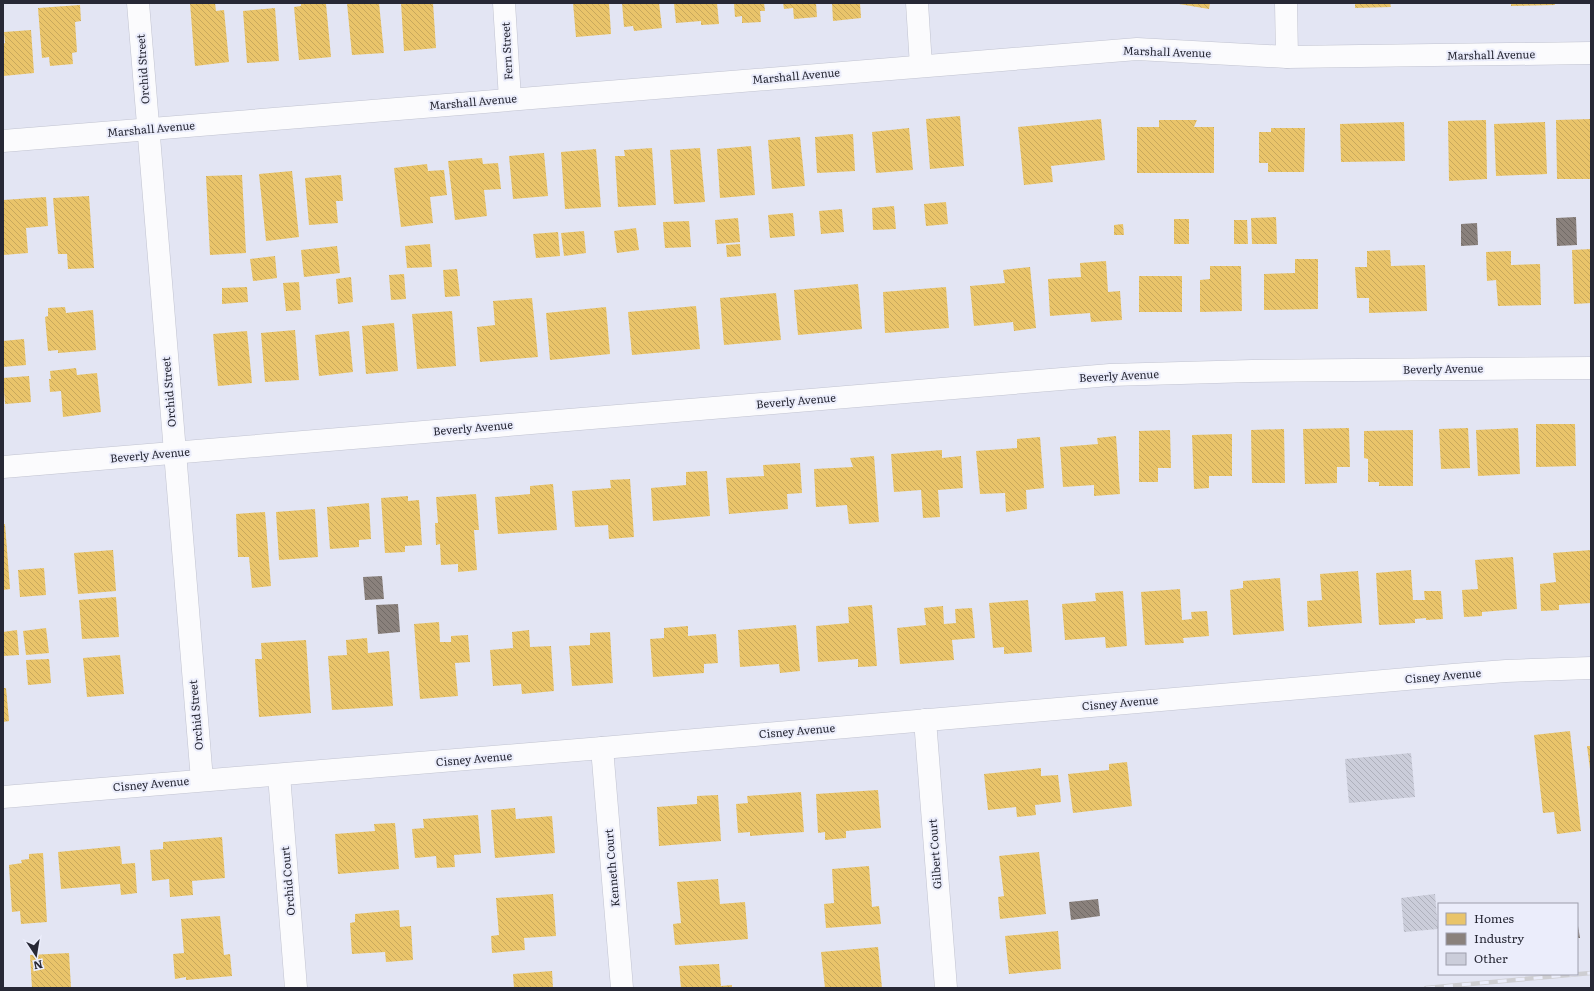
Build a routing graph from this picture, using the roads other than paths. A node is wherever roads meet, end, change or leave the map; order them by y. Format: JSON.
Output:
{"nodes":[{"id":1,"x":138,"y":3,"type":"edge"},
{"id":2,"x":504,"y":3,"type":"edge"},
{"id":3,"x":917,"y":3,"type":"edge"},
{"id":4,"x":1286,"y":3,"type":"edge"},
{"id":5,"x":1591,"y":53,"type":"edge"},
{"id":6,"x":1287,"y":57,"type":"junction"},
{"id":7,"x":921,"y":66,"type":"junction"},
{"id":8,"x":510,"y":99,"type":"junction"},
{"id":9,"x":148,"y":129,"type":"junction"},
{"id":10,"x":3,"y":141,"type":"edge"},
{"id":11,"x":1591,"y":368,"type":"edge"},
{"id":12,"x":174,"y":453,"type":"junction"},
{"id":13,"x":3,"y":467,"type":"edge"},
{"id":14,"x":1591,"y":668,"type":"edge"},
{"id":15,"x":925,"y":720,"type":"junction"},
{"id":16,"x":602,"y":748,"type":"junction"},
{"id":17,"x":279,"y":775,"type":"junction"},
{"id":18,"x":202,"y":780,"type":"junction"},
{"id":19,"x":3,"y":797,"type":"edge"},
{"id":20,"x":296,"y":988,"type":"edge"},
{"id":21,"x":622,"y":988,"type":"edge"},
{"id":22,"x":946,"y":988,"type":"edge"}],
"edges":[{"from":1,"to":9,"type":"street","name":"Orchid Street"},
{"from":2,"to":8,"type":"street","name":"Fern Street"},
{"from":3,"to":7,"type":"street"},
{"from":4,"to":6,"type":"street"},
{"from":5,"to":6,"type":"street","name":"Marshall Avenue"},
{"from":6,"to":7,"type":"street","name":"Marshall Avenue"},
{"from":7,"to":8,"type":"street","name":"Marshall Avenue"},
{"from":8,"to":9,"type":"street","name":"Marshall Avenue"},
{"from":9,"to":10,"type":"street","name":"Marshall Avenue"},
{"from":9,"to":12,"type":"street","name":"Orchid Street"},
{"from":11,"to":12,"type":"street","name":"Beverly Avenue"},
{"from":12,"to":13,"type":"street","name":"Beverly Avenue"},
{"from":12,"to":18,"type":"street","name":"Orchid Street"},
{"from":14,"to":15,"type":"street","name":"Cisney Avenue"},
{"from":15,"to":16,"type":"street","name":"Cisney Avenue"},
{"from":15,"to":22,"type":"street","name":"Gilbert Court"},
{"from":16,"to":17,"type":"street","name":"Cisney Avenue"},
{"from":16,"to":21,"type":"street","name":"Kenneth Court"},
{"from":17,"to":18,"type":"street","name":"Cisney Avenue"},
{"from":17,"to":20,"type":"street","name":"Orchid Court"},
{"from":18,"to":19,"type":"street","name":"Cisney Avenue"}]}
